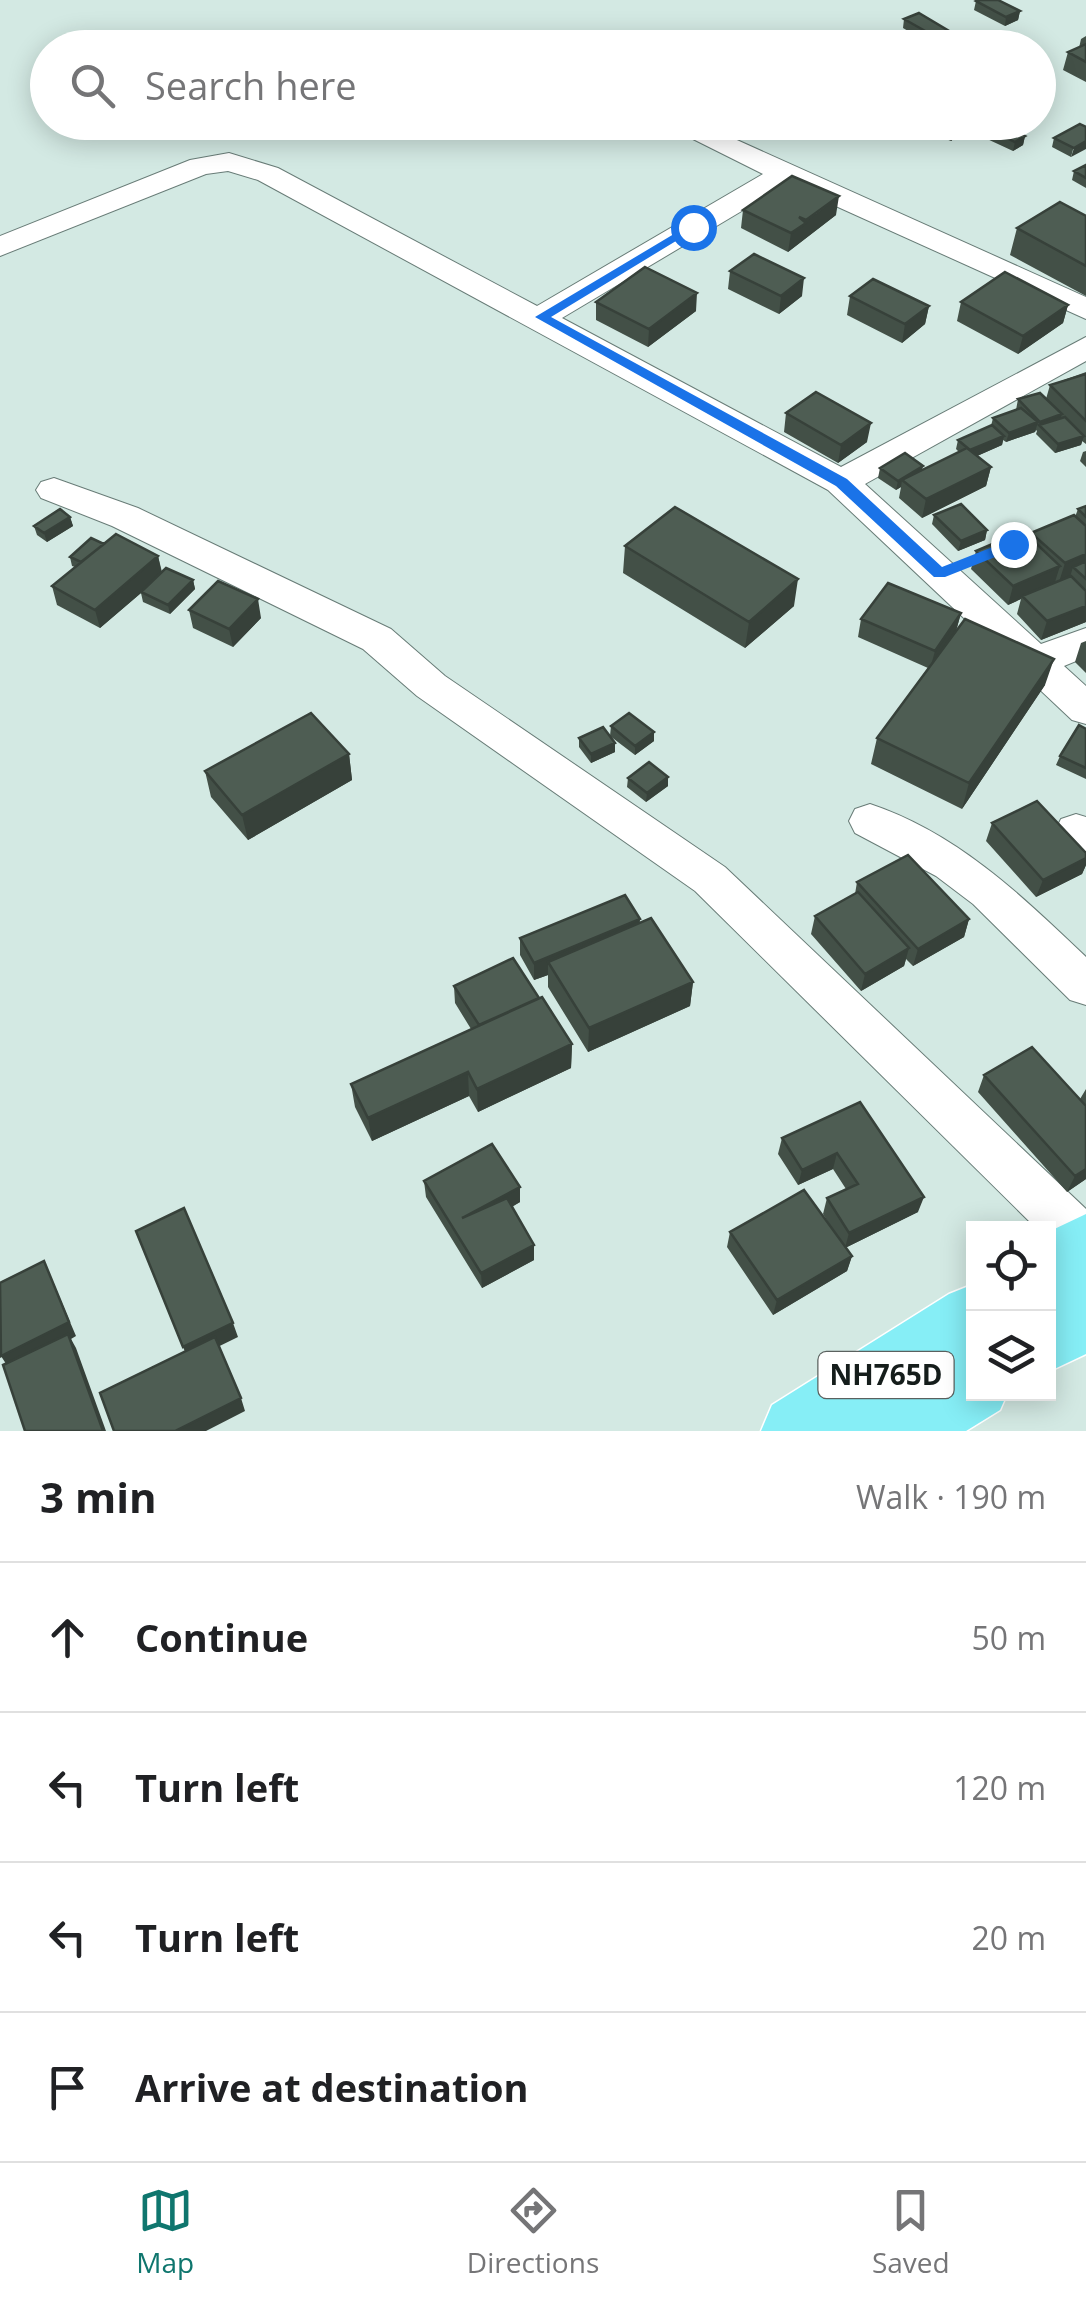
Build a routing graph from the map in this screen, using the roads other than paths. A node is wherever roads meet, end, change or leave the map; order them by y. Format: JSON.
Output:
{"nodes":[{"id":1,"x":712,"y":140,"type":"edge"},
{"id":2,"x":784,"y":173,"type":"junction"},
{"id":3,"x":0,"y":247,"type":"edge"},
{"id":4,"x":1086,"y":310,"type":"edge"},
{"id":5,"x":541,"y":317,"type":"junction"},
{"id":6,"x":1086,"y":347,"type":"edge"},
{"id":7,"x":842,"y":482,"type":"junction"},
{"id":8,"x":54,"y":490,"type":"dead end"},
{"id":9,"x":976,"y":559,"type":"edge"},
{"id":10,"x":940,"y":574,"type":"junction"},
{"id":11,"x":1086,"y":642,"type":"edge"},
{"id":12,"x":1035,"y":662,"type":"junction"},
{"id":13,"x":1086,"y":709,"type":"edge"},
{"id":14,"x":870,"y":822,"type":"dead end"},
{"id":15,"x":1086,"y":986,"type":"edge"},
{"id":16,"x":1086,"y":1245,"type":"edge"},
{"id":17,"x":1056,"y":1266,"type":"edge"},
{"id":18,"x":1086,"y":1314,"type":"edge"},
{"id":19,"x":966,"y":1324,"type":"edge"},
{"id":20,"x":1056,"y":1332,"type":"edge"},
{"id":21,"x":966,"y":1389,"type":"edge"},
{"id":22,"x":798,"y":1431,"type":"edge"},
{"id":23,"x":897,"y":1431,"type":"edge"}],
"edges":[{"from":1,"to":2,"type":"street"},
{"from":2,"to":4,"type":"street"},
{"from":2,"to":5,"type":"street"},
{"from":3,"to":5,"type":"street"},
{"from":5,"to":7,"type":"street"},
{"from":6,"to":7,"type":"street"},
{"from":7,"to":10,"type":"street"},
{"from":8,"to":16,"type":"street"},
{"from":9,"to":10,"type":"street"},
{"from":10,"to":12,"type":"street"},
{"from":11,"to":12,"type":"street"},
{"from":12,"to":13,"type":"street"},
{"from":14,"to":15,"type":"street"},
{"from":16,"to":17,"type":"highway"},
{"from":18,"to":20,"type":"highway"},
{"from":19,"to":22,"type":"highway","number":"NH765D"},
{"from":21,"to":23,"type":"highway","number":"NH765D"}]}
